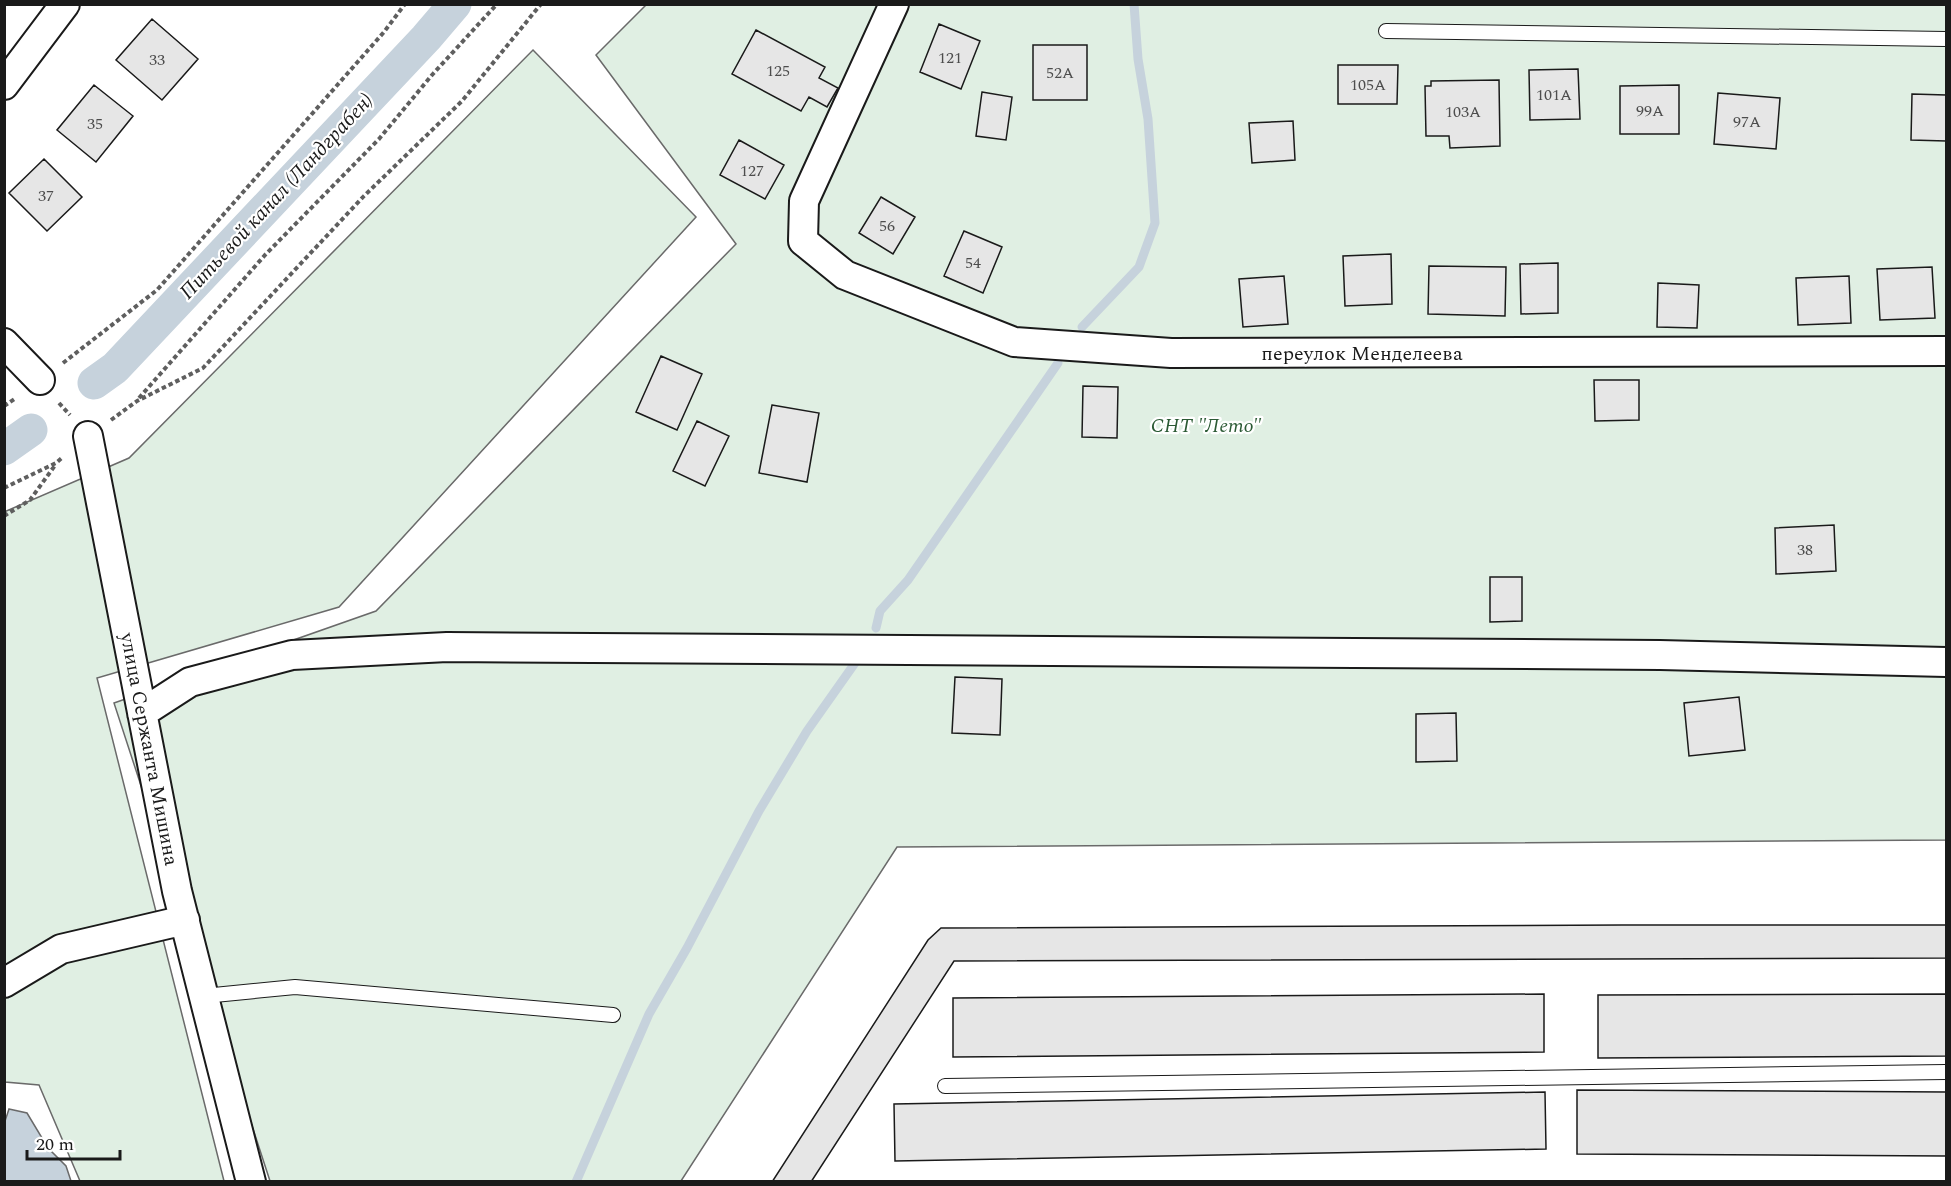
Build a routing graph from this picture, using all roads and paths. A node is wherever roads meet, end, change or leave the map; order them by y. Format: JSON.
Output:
{"nodes":[{"id":1,"x":65,"y":4,"type":"edge"},
{"id":2,"x":405,"y":4,"type":"edge"},
{"id":3,"x":497,"y":4,"type":"edge"},
{"id":4,"x":541,"y":4,"type":"edge"},
{"id":5,"x":894,"y":4,"type":"edge"},
{"id":6,"x":1386,"y":31,"type":"dead end"},
{"id":7,"x":1947,"y":39,"type":"edge"},
{"id":8,"x":4,"y":85,"type":"edge"},
{"id":9,"x":4,"y":343,"type":"edge"},
{"id":10,"x":1947,"y":351,"type":"edge"},
{"id":11,"x":40,"y":380,"type":"junction"},
{"id":12,"x":4,"y":406,"type":"edge"},
{"id":13,"x":88,"y":436,"type":"joint"},
{"id":14,"x":56,"y":463,"type":"dead end"},
{"id":15,"x":23,"y":479,"type":"dead end"},
{"id":16,"x":4,"y":488,"type":"edge"},
{"id":17,"x":4,"y":516,"type":"edge"},
{"id":18,"x":1947,"y":662,"type":"edge"},
{"id":19,"x":142,"y":713,"type":"junction"},
{"id":20,"x":185,"y":921,"type":"junction"},
{"id":21,"x":4,"y":983,"type":"edge"},
{"id":22,"x":204,"y":996,"type":"junction"},
{"id":23,"x":613,"y":1015,"type":"dead end"},
{"id":24,"x":1947,"y":1072,"type":"edge"},
{"id":25,"x":945,"y":1086,"type":"dead end"},
{"id":26,"x":251,"y":1182,"type":"edge"}],
"edges":[{"from":1,"to":8,"type":"street"},
{"from":2,"to":11,"type":"path"},
{"from":3,"to":4,"type":"path"},
{"from":5,"to":10,"type":"street","name":"переулок Менделеева"},
{"from":6,"to":7,"type":"lane"},
{"from":9,"to":11,"type":"street"},
{"from":11,"to":12,"type":"path"},
{"from":11,"to":13,"type":"path"},
{"from":13,"to":19,"type":"street","name":"улица Сержанта Мишина"},
{"from":14,"to":17,"type":"path"},
{"from":15,"to":16,"type":"path"},
{"from":18,"to":19,"type":"street"},
{"from":19,"to":20,"type":"street","name":"улица Сержанта Мишина"},
{"from":20,"to":21,"type":"street"},
{"from":20,"to":22,"type":"street","name":"улица Сержанта Мишина"},
{"from":22,"to":23,"type":"lane"},
{"from":22,"to":26,"type":"street","name":"улица Сержанта Мишина"},
{"from":24,"to":25,"type":"lane"}]}
